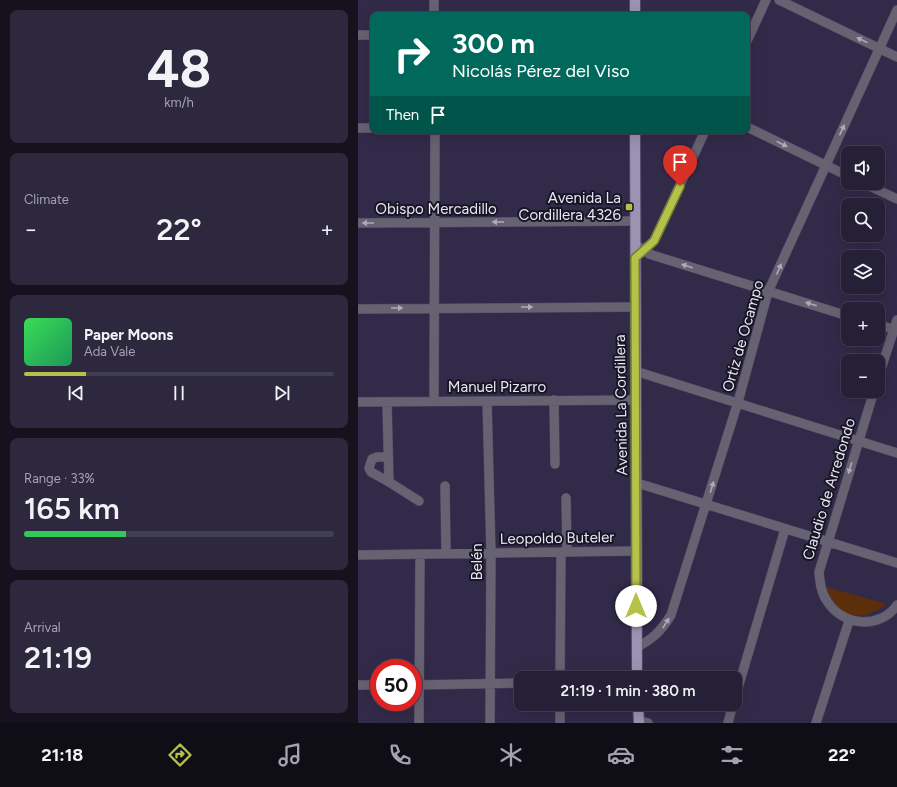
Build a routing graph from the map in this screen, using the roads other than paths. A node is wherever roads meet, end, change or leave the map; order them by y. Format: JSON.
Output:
{"nodes":[{"id":1,"x":434,"y":0,"type":"edge"},
{"id":2,"x":635,"y":0,"type":"edge"},
{"id":3,"x":766,"y":0,"type":"edge"},
{"id":4,"x":779,"y":0,"type":"edge"},
{"id":5,"x":897,"y":10,"type":"edge"},
{"id":6,"x":434,"y":12,"type":"edge"},
{"id":7,"x":635,"y":12,"type":"edge"},
{"id":8,"x":358,"y":35,"type":"edge"},
{"id":9,"x":370,"y":35,"type":"edge"},
{"id":10,"x":750,"y":35,"type":"edge"},
{"id":11,"x":879,"y":48,"type":"junction"},
{"id":12,"x":897,"y":57,"type":"edge"},
{"id":13,"x":358,"y":128,"type":"edge"},
{"id":14,"x":370,"y":128,"type":"edge"},
{"id":15,"x":750,"y":128,"type":"edge"},
{"id":16,"x":435,"y":134,"type":"edge"},
{"id":17,"x":635,"y":134,"type":"edge"},
{"id":18,"x":704,"y":134,"type":"edge"},
{"id":19,"x":825,"y":166,"type":"junction"},
{"id":20,"x":841,"y":173,"type":"edge"},
{"id":21,"x":878,"y":190,"type":"edge"},
{"id":22,"x":897,"y":199,"type":"edge"},
{"id":23,"x":635,"y":221,"type":"junction"},
{"id":24,"x":358,"y":223,"type":"edge"},
{"id":25,"x":434,"y":223,"type":"junction"},
{"id":26,"x":635,"y":244,"type":"junction"},
{"id":27,"x":644,"y":251,"type":"junction"},
{"id":28,"x":635,"y":258,"type":"junction"},
{"id":29,"x":768,"y":292,"type":"junction"},
{"id":30,"x":635,"y":307,"type":"junction"},
{"id":31,"x":434,"y":308,"type":"junction"},
{"id":32,"x":358,"y":309,"type":"edge"},
{"id":33,"x":841,"y":314,"type":"edge"},
{"id":34,"x":897,"y":320,"type":"edge"},
{"id":35,"x":885,"y":326,"type":"edge"},
{"id":36,"x":895,"y":330,"type":"edge"},
{"id":37,"x":885,"y":358,"type":"edge"},
{"id":38,"x":635,"y":371,"type":"junction"},
{"id":39,"x":872,"y":398,"type":"edge"},
{"id":40,"x":554,"y":400,"type":"junction"},
{"id":41,"x":636,"y":400,"type":"junction"},
{"id":42,"x":434,"y":401,"type":"junction"},
{"id":43,"x":487,"y":401,"type":"junction"},
{"id":44,"x":358,"y":402,"type":"edge"},
{"id":45,"x":387,"y":402,"type":"junction"},
{"id":46,"x":738,"y":402,"type":"junction"},
{"id":47,"x":858,"y":442,"type":"junction"},
{"id":48,"x":897,"y":453,"type":"edge"},
{"id":49,"x":388,"y":457,"type":"junction"},
{"id":50,"x":555,"y":464,"type":"dead end"},
{"id":51,"x":389,"y":482,"type":"junction"},
{"id":52,"x":637,"y":483,"type":"junction"},
{"id":53,"x":445,"y":486,"type":"dead end"},
{"id":54,"x":566,"y":498,"type":"dead end"},
{"id":55,"x":419,"y":502,"type":"dead end"},
{"id":56,"x":707,"y":504,"type":"junction"},
{"id":57,"x":785,"y":530,"type":"junction"},
{"id":58,"x":827,"y":542,"type":"junction"},
{"id":59,"x":636,"y":551,"type":"junction"},
{"id":60,"x":564,"y":552,"type":"junction"},
{"id":61,"x":446,"y":553,"type":"junction"},
{"id":62,"x":491,"y":553,"type":"junction"},
{"id":63,"x":420,"y":554,"type":"junction"},
{"id":64,"x":358,"y":555,"type":"edge"},
{"id":65,"x":897,"y":563,"type":"edge"},
{"id":66,"x":896,"y":607,"type":"edge"},
{"id":67,"x":849,"y":621,"type":"junction"},
{"id":68,"x":637,"y":647,"type":"junction"},
{"id":69,"x":417,"y":659,"type":"edge"},
{"id":70,"x":560,"y":671,"type":"edge"},
{"id":71,"x":637,"y":671,"type":"edge"},
{"id":72,"x":742,"y":674,"type":"edge"},
{"id":73,"x":491,"y":683,"type":"junction"},
{"id":74,"x":514,"y":683,"type":"edge"},
{"id":75,"x":358,"y":685,"type":"edge"},
{"id":76,"x":370,"y":685,"type":"edge"},
{"id":77,"x":422,"y":685,"type":"edge"},
{"id":78,"x":418,"y":711,"type":"edge"},
{"id":79,"x":560,"y":711,"type":"edge"},
{"id":80,"x":640,"y":711,"type":"edge"},
{"id":81,"x":731,"y":711,"type":"edge"},
{"id":82,"x":642,"y":722,"type":"edge"},
{"id":83,"x":419,"y":723,"type":"edge"},
{"id":84,"x":490,"y":723,"type":"edge"},
{"id":85,"x":560,"y":723,"type":"edge"},
{"id":86,"x":728,"y":723,"type":"edge"},
{"id":87,"x":816,"y":723,"type":"edge"}],
"edges":[{"from":1,"to":6,"type":"street"},
{"from":2,"to":7,"type":"main road"},
{"from":3,"to":10,"type":"street"},
{"from":11,"to":4,"type":"street","one_way":true},
{"from":5,"to":11,"type":"street","name":"Ortiz de Ocampo"},
{"from":8,"to":9,"type":"street"},
{"from":11,"to":12,"type":"street"},
{"from":19,"to":11,"type":"street","name":"Ortiz de Ocampo","one_way":true},
{"from":13,"to":14,"type":"street"},
{"from":15,"to":19,"type":"street","one_way":true},
{"from":16,"to":25,"type":"street"},
{"from":17,"to":23,"type":"main road","name":"Avenida La Cordillera"},
{"from":18,"to":27,"type":"street"},
{"from":19,"to":20,"type":"street"},
{"from":29,"to":19,"type":"street","name":"Ortiz de Ocampo","one_way":true},
{"from":21,"to":22,"type":"street"},
{"from":23,"to":25,"type":"street","name":"Obispo Mercadillo","one_way":true},
{"from":23,"to":26,"type":"main road","name":"Avenida La Cordillera"},
{"from":25,"to":24,"type":"street","name":"Obispo Mercadillo","one_way":true},
{"from":25,"to":31,"type":"street"},
{"from":26,"to":27,"type":"street"},
{"from":26,"to":28,"type":"main road","name":"Avenida La Cordillera"},
{"from":27,"to":28,"type":"street"},
{"from":29,"to":27,"type":"street","one_way":true},
{"from":28,"to":30,"type":"main road","name":"Avenida La Cordillera"},
{"from":33,"to":29,"type":"street","one_way":true},
{"from":29,"to":46,"type":"street","name":"Ortiz de Ocampo"},
{"from":31,"to":30,"type":"street","one_way":true},
{"from":30,"to":38,"type":"main road","name":"Avenida La Cordillera"},
{"from":32,"to":31,"type":"street","one_way":true},
{"from":31,"to":42,"type":"street"},
{"from":34,"to":36,"type":"street"},
{"from":35,"to":36,"type":"street"},
{"from":36,"to":37,"type":"street"},
{"from":38,"to":41,"type":"main road","name":"Avenida La Cordillera"},
{"from":38,"to":46,"type":"street"},
{"from":39,"to":47,"type":"street","name":"Claudio de Arredondo"},
{"from":40,"to":41,"type":"street","name":"Manuel Pizarro"},
{"from":40,"to":43,"type":"street","name":"Manuel Pizarro"},
{"from":40,"to":50,"type":"street"},
{"from":41,"to":52,"type":"main road","name":"Avenida La Cordillera"},
{"from":42,"to":43,"type":"street","name":"Manuel Pizarro"},
{"from":42,"to":45,"type":"street","name":"Manuel Pizarro"},
{"from":43,"to":62,"type":"street","name":"Belén"},
{"from":44,"to":45,"type":"street","name":"Manuel Pizarro"},
{"from":45,"to":49,"type":"street"},
{"from":46,"to":47,"type":"street"},
{"from":56,"to":46,"type":"street","name":"Ortiz de Ocampo","one_way":true},
{"from":47,"to":48,"type":"street"},
{"from":47,"to":58,"type":"street","name":"Claudio de Arredondo","one_way":true},
{"from":49,"to":51,"type":"street"},
{"from":49,"to":51,"type":"street"},
{"from":51,"to":55,"type":"street"},
{"from":52,"to":56,"type":"street"},
{"from":52,"to":59,"type":"main road","name":"Avenida La Cordillera"},
{"from":53,"to":61,"type":"street"},
{"from":54,"to":60,"type":"street"},
{"from":56,"to":57,"type":"street"},
{"from":68,"to":56,"type":"street","name":"Ortiz de Ocampo","one_way":true},
{"from":57,"to":58,"type":"street"},
{"from":57,"to":72,"type":"street"},
{"from":58,"to":65,"type":"street"},
{"from":58,"to":67,"type":"street","name":"Claudio de Arredondo"},
{"from":59,"to":60,"type":"street","name":"Leopoldo Buteler"},
{"from":59,"to":68,"type":"main road","name":"Avenida La Cordillera"},
{"from":60,"to":62,"type":"street","name":"Leopoldo Buteler"},
{"from":60,"to":70,"type":"street"},
{"from":61,"to":62,"type":"street","name":"Leopoldo Buteler"},
{"from":61,"to":63,"type":"street","name":"Leopoldo Buteler"},
{"from":62,"to":73,"type":"street","name":"Belén"},
{"from":63,"to":64,"type":"street","name":"Leopoldo Buteler"},
{"from":63,"to":69,"type":"street"},
{"from":66,"to":67,"type":"street"},
{"from":67,"to":87,"type":"street"},
{"from":68,"to":71,"type":"main road","name":"Avenida La Cordillera"},
{"from":73,"to":74,"type":"street"},
{"from":73,"to":77,"type":"street"},
{"from":73,"to":84,"type":"street","name":"Belén"},
{"from":75,"to":76,"type":"street"},
{"from":78,"to":83,"type":"street"},
{"from":79,"to":85,"type":"street"},
{"from":80,"to":82,"type":"main road"},
{"from":81,"to":86,"type":"street"}]}
